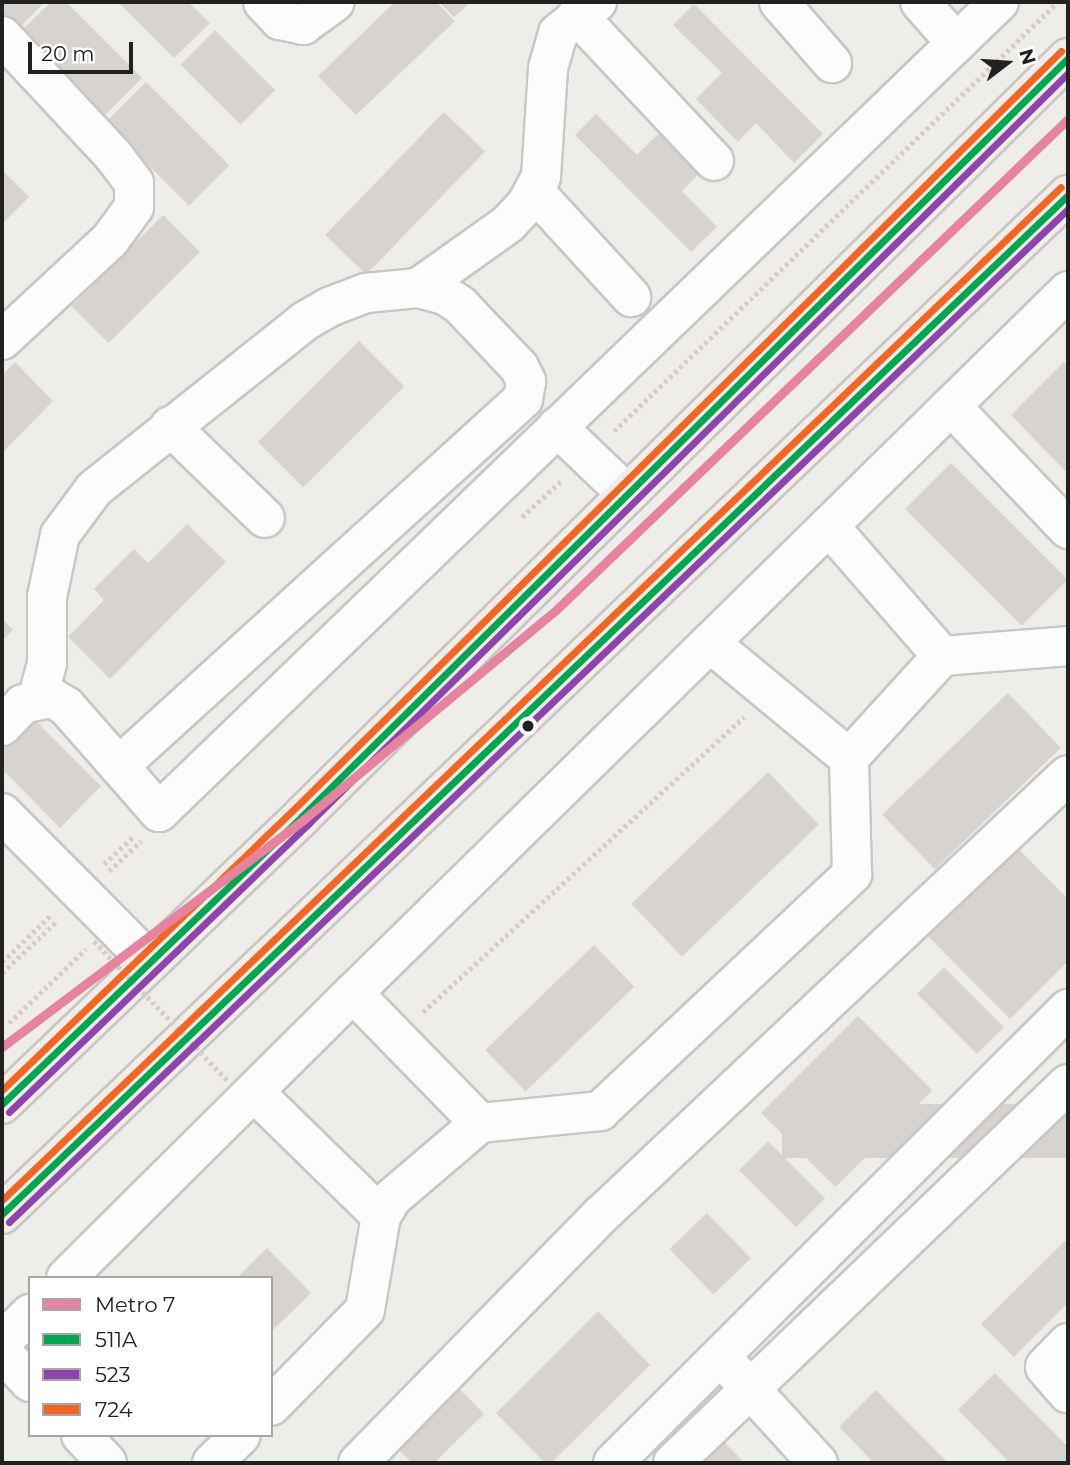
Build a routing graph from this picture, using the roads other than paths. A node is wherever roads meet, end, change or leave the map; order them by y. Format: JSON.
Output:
{"nodes":[{"id":1,"x":263,"y":2,"type":"edge"},
{"id":2,"x":335,"y":2,"type":"edge"},
{"id":3,"x":779,"y":2,"type":"edge"},
{"id":4,"x":920,"y":2,"type":"edge"},
{"id":5,"x":999,"y":2,"type":"edge"},
{"id":6,"x":587,"y":8,"type":"edge"},
{"id":7,"x":2,"y":36,"type":"edge"},
{"id":8,"x":956,"y":43,"type":"junction"},
{"id":9,"x":1068,"y":58,"type":"edge"},
{"id":10,"x":832,"y":63,"type":"dead end"},
{"id":11,"x":714,"y":161,"type":"dead end"},
{"id":12,"x":534,"y":191,"type":"junction"},
{"id":13,"x":1063,"y":208,"type":"edge"},
{"id":14,"x":418,"y":288,"type":"junction"},
{"id":15,"x":1068,"y":291,"type":"edge"},
{"id":16,"x":631,"y":297,"type":"dead end"},
{"id":17,"x":2,"y":340,"type":"edge"},
{"id":18,"x":951,"y":406,"type":"junction"},
{"id":19,"x":170,"y":426,"type":"junction"},
{"id":20,"x":557,"y":427,"type":"junction"},
{"id":21,"x":627,"y":495,"type":"junction"},
{"id":22,"x":265,"y":518,"type":"dead end"},
{"id":23,"x":829,"y":526,"type":"junction"},
{"id":24,"x":1068,"y":529,"type":"edge"},
{"id":25,"x":710,"y":643,"type":"junction"},
{"id":26,"x":1068,"y":646,"type":"edge"},
{"id":27,"x":942,"y":656,"type":"junction"},
{"id":28,"x":38,"y":697,"type":"junction"},
{"id":29,"x":2,"y":726,"type":"edge"},
{"id":30,"x":849,"y":758,"type":"junction"},
{"id":31,"x":119,"y":766,"type":"junction"},
{"id":32,"x":1068,"y":775,"type":"edge"},
{"id":33,"x":2,"y":813,"type":"edge"},
{"id":34,"x":150,"y":962,"type":"junction"},
{"id":35,"x":353,"y":993,"type":"junction"},
{"id":36,"x":1066,"y":1017,"type":"edge"},
{"id":37,"x":1068,"y":1084,"type":"edge"},
{"id":38,"x":241,"y":1087,"type":"junction"},
{"id":39,"x":2,"y":1104,"type":"edge"},
{"id":40,"x":480,"y":1122,"type":"junction"},
{"id":41,"x":2,"y":1214,"type":"edge"},
{"id":42,"x":381,"y":1216,"type":"junction"},
{"id":43,"x":68,"y":1276,"type":"edge"},
{"id":44,"x":28,"y":1316,"type":"edge"},
{"id":45,"x":2,"y":1342,"type":"edge"},
{"id":46,"x":1068,"y":1343,"type":"edge"},
{"id":47,"x":2,"y":1352,"type":"edge"},
{"id":48,"x":720,"y":1355,"type":"junction"},
{"id":49,"x":28,"y":1380,"type":"edge"},
{"id":50,"x":750,"y":1388,"type":"junction"},
{"id":51,"x":275,"y":1393,"type":"edge"},
{"id":52,"x":1068,"y":1393,"type":"edge"},
{"id":53,"x":83,"y":1437,"type":"edge"},
{"id":54,"x":239,"y":1437,"type":"edge"},
{"id":55,"x":629,"y":1458,"type":"edge"},
{"id":56,"x":107,"y":1463,"type":"edge"},
{"id":57,"x":212,"y":1463,"type":"edge"},
{"id":58,"x":358,"y":1463,"type":"edge"},
{"id":59,"x":673,"y":1463,"type":"edge"},
{"id":60,"x":818,"y":1463,"type":"edge"}],
"edges":[{"from":1,"to":2,"type":"street"},
{"from":3,"to":10,"type":"street"},
{"from":4,"to":8,"type":"street"},
{"from":5,"to":8,"type":"street"},
{"from":6,"to":11,"type":"street"},
{"from":6,"to":12,"type":"street"},
{"from":7,"to":17,"type":"street"},
{"from":8,"to":20,"type":"street"},
{"from":9,"to":21,"type":"main road"},
{"from":12,"to":14,"type":"street"},
{"from":12,"to":16,"type":"street"},
{"from":13,"to":41,"type":"main road"},
{"from":14,"to":19,"type":"street"},
{"from":14,"to":31,"type":"street"},
{"from":15,"to":18,"type":"street"},
{"from":18,"to":23,"type":"street"},
{"from":18,"to":24,"type":"street"},
{"from":19,"to":22,"type":"street"},
{"from":19,"to":28,"type":"street"},
{"from":20,"to":21,"type":"street"},
{"from":20,"to":31,"type":"street"},
{"from":21,"to":34,"type":"main road"},
{"from":23,"to":25,"type":"street"},
{"from":23,"to":27,"type":"street"},
{"from":25,"to":30,"type":"street"},
{"from":25,"to":35,"type":"street"},
{"from":26,"to":27,"type":"street"},
{"from":27,"to":30,"type":"street"},
{"from":28,"to":29,"type":"street"},
{"from":28,"to":31,"type":"street"},
{"from":30,"to":40,"type":"street"},
{"from":32,"to":58,"type":"street"},
{"from":33,"to":34,"type":"street"},
{"from":34,"to":39,"type":"main road"},
{"from":35,"to":38,"type":"street"},
{"from":35,"to":40,"type":"street"},
{"from":36,"to":48,"type":"street"},
{"from":37,"to":50,"type":"street"},
{"from":38,"to":42,"type":"street"},
{"from":38,"to":43,"type":"street"},
{"from":40,"to":42,"type":"street"},
{"from":42,"to":51,"type":"street"},
{"from":44,"to":45,"type":"street"},
{"from":46,"to":52,"type":"street"},
{"from":47,"to":49,"type":"street"},
{"from":48,"to":50,"type":"street"},
{"from":48,"to":55,"type":"street"},
{"from":50,"to":59,"type":"street"},
{"from":50,"to":60,"type":"street"},
{"from":53,"to":56,"type":"street"},
{"from":54,"to":57,"type":"street"}]}
